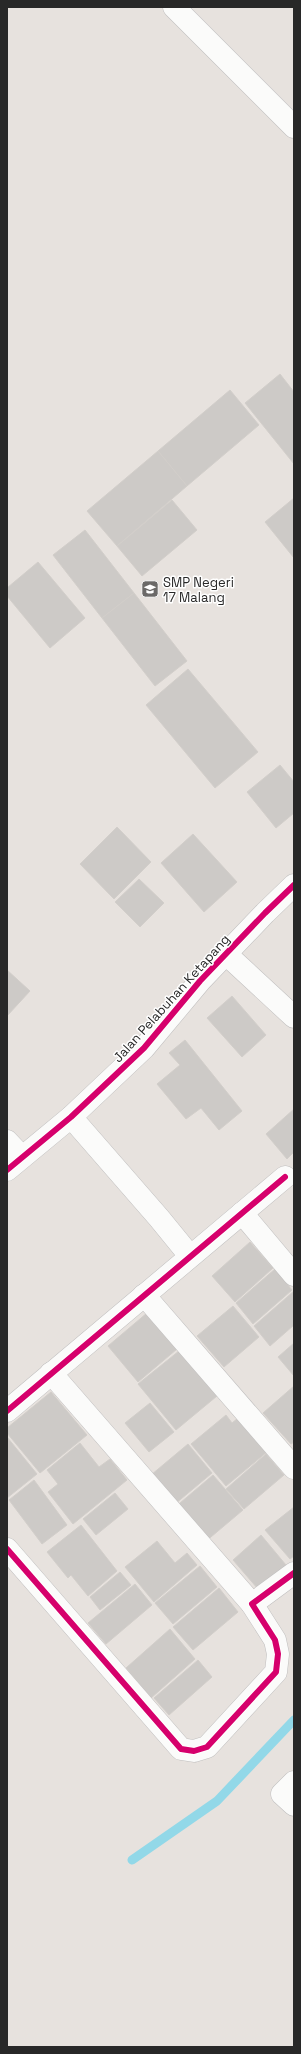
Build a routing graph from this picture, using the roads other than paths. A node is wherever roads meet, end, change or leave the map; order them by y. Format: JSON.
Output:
{"nodes":[{"id":1,"x":174,"y":7,"type":"edge"},
{"id":2,"x":294,"y":127,"type":"edge"},
{"id":3,"x":294,"y":885,"type":"edge"},
{"id":4,"x":226,"y":954,"type":"junction"},
{"id":5,"x":294,"y":1017,"type":"edge"},
{"id":6,"x":70,"y":1117,"type":"junction"},
{"id":7,"x":7,"y":1140,"type":"edge"},
{"id":8,"x":15,"y":1163,"type":"edge"},
{"id":9,"x":285,"y":1177,"type":"dead end"},
{"id":10,"x":242,"y":1213,"type":"junction"},
{"id":11,"x":190,"y":1256,"type":"junction"},
{"id":12,"x":294,"y":1275,"type":"edge"},
{"id":13,"x":144,"y":1296,"type":"junction"},
{"id":14,"x":51,"y":1373,"type":"junction"},
{"id":15,"x":7,"y":1411,"type":"edge"},
{"id":16,"x":294,"y":1468,"type":"edge"},
{"id":17,"x":7,"y":1549,"type":"edge"},
{"id":18,"x":294,"y":1572,"type":"edge"},
{"id":19,"x":252,"y":1604,"type":"junction"},
{"id":20,"x":294,"y":1782,"type":"edge"},
{"id":21,"x":294,"y":1805,"type":"edge"}],
"edges":[{"from":1,"to":2,"type":"street"},
{"from":3,"to":4,"type":"street","name":"Jalan Pelabuhan Ketapang"},
{"from":4,"to":5,"type":"street"},
{"from":4,"to":6,"type":"street","name":"Jalan Pelabuhan Ketapang"},
{"from":6,"to":8,"type":"street","name":"Jalan Pelabuhan Ketapang"},
{"from":6,"to":11,"type":"street"},
{"from":7,"to":8,"type":"street"},
{"from":9,"to":10,"type":"street"},
{"from":10,"to":11,"type":"street"},
{"from":10,"to":12,"type":"street"},
{"from":11,"to":13,"type":"street"},
{"from":13,"to":14,"type":"street"},
{"from":13,"to":16,"type":"street"},
{"from":14,"to":15,"type":"street"},
{"from":14,"to":19,"type":"street"},
{"from":17,"to":19,"type":"street"},
{"from":18,"to":19,"type":"street"},
{"from":20,"to":21,"type":"street"}]}
